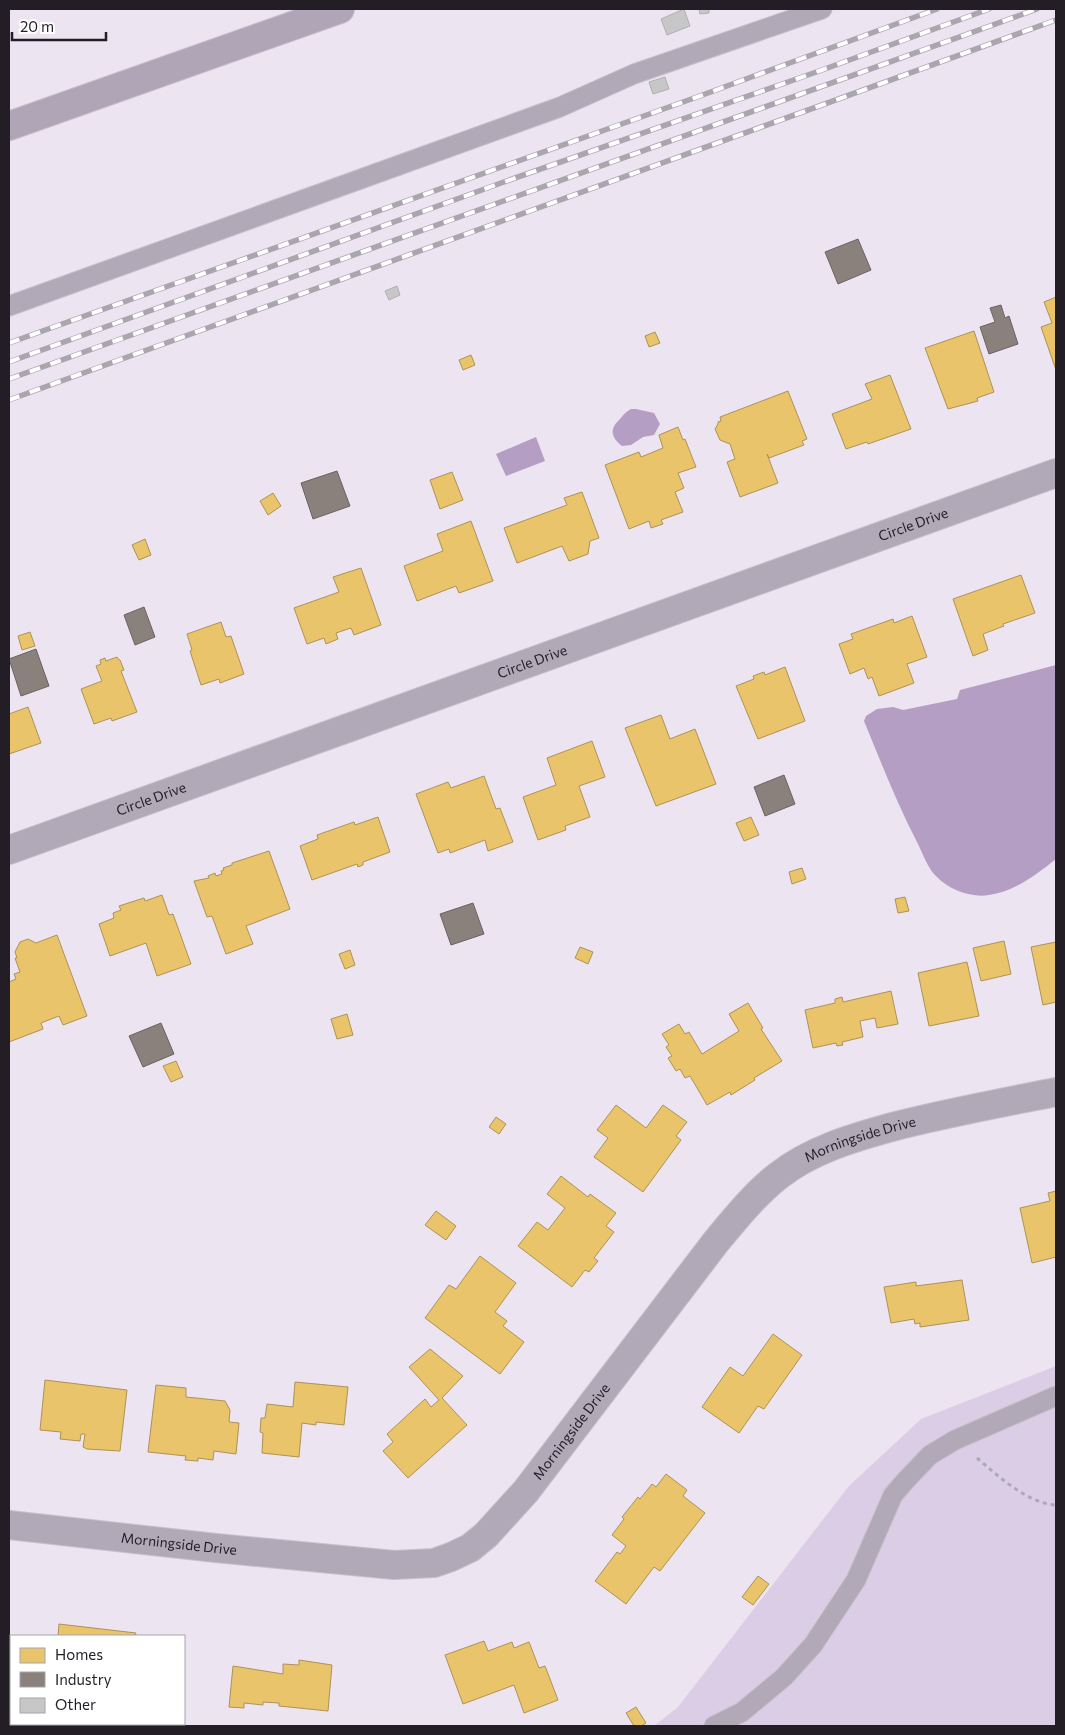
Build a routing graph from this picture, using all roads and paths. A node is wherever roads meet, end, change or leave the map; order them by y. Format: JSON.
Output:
{"nodes":[{"id":1,"x":340,"y":9,"type":"edge"},
{"id":2,"x":822,"y":9,"type":"edge"},
{"id":3,"x":9,"y":126,"type":"edge"},
{"id":4,"x":9,"y":306,"type":"edge"},
{"id":5,"x":1056,"y":473,"type":"edge"},
{"id":6,"x":9,"y":850,"type":"edge"},
{"id":7,"x":1056,"y":1092,"type":"edge"},
{"id":8,"x":1056,"y":1396,"type":"edge"},
{"id":9,"x":955,"y":1440,"type":"junction"},
{"id":10,"x":1056,"y":1505,"type":"edge"},
{"id":11,"x":9,"y":1525,"type":"edge"},
{"id":12,"x":714,"y":1726,"type":"edge"}],
"edges":[{"from":1,"to":3,"type":"highway"},
{"from":2,"to":4,"type":"lane"},
{"from":5,"to":6,"type":"street","name":"Circle Drive"},
{"from":7,"to":11,"type":"street","name":"Morningside Drive"},
{"from":8,"to":9,"type":"lane"},
{"from":9,"to":10,"type":"path"},
{"from":9,"to":12,"type":"lane"}]}
